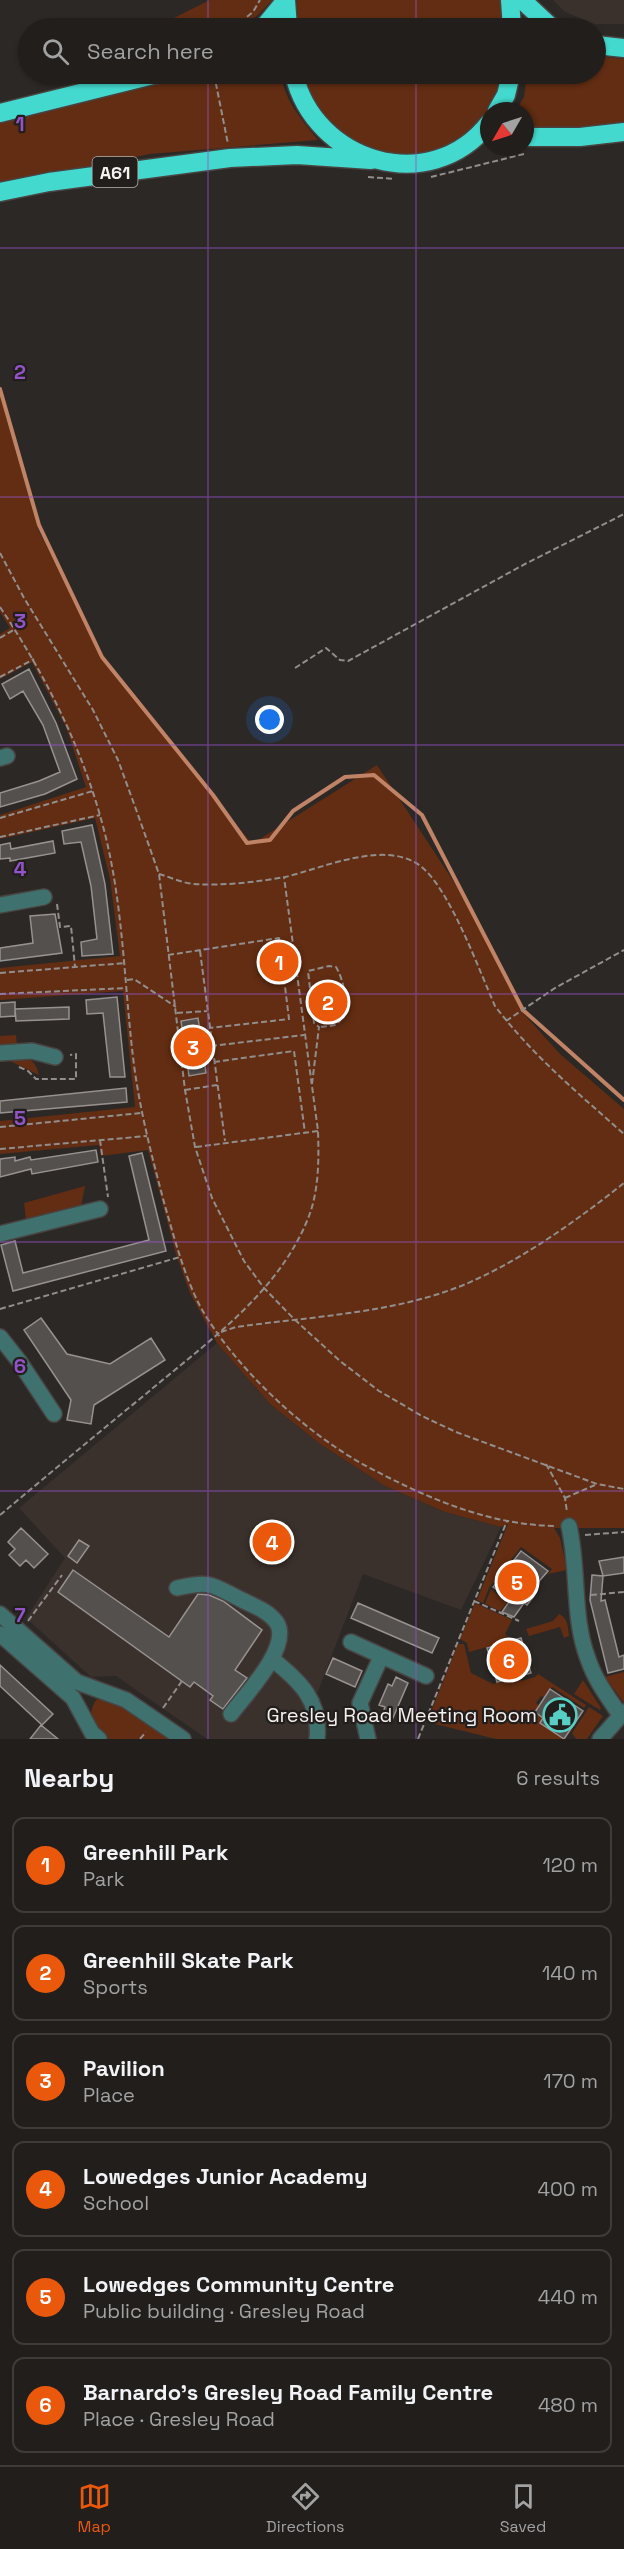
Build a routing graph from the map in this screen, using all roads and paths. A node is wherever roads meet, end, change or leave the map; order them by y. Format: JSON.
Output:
{"nodes":[{"id":1,"x":260,"y":0,"type":"edge"},
{"id":2,"x":286,"y":0,"type":"edge"},
{"id":3,"x":510,"y":0,"type":"edge"},
{"id":4,"x":522,"y":0,"type":"edge"},
{"id":5,"x":246,"y":18,"type":"edge"},
{"id":6,"x":271,"y":18,"type":"edge"},
{"id":7,"x":287,"y":18,"type":"edge"},
{"id":8,"x":511,"y":18,"type":"edge"},
{"id":9,"x":541,"y":18,"type":"edge"},
{"id":10,"x":606,"y":46,"type":"edge"},
{"id":11,"x":624,"y":48,"type":"edge"},
{"id":12,"x":117,"y":84,"type":"edge"},
{"id":13,"x":216,"y":84,"type":"edge"},
{"id":14,"x":296,"y":84,"type":"edge"},
{"id":15,"x":509,"y":84,"type":"edge"},
{"id":16,"x":502,"y":102,"type":"edge"},
{"id":17,"x":0,"y":113,"type":"edge"},
{"id":18,"x":624,"y":132,"type":"edge"},
{"id":19,"x":480,"y":135,"type":"edge"},
{"id":20,"x":534,"y":137,"type":"edge"},
{"id":21,"x":229,"y":147,"type":"dead end"},
{"id":22,"x":371,"y":160,"type":"junction"},
{"id":23,"x":0,"y":192,"type":"edge"},
{"id":24,"x":624,"y":514,"type":"edge"},
{"id":25,"x":0,"y":553,"type":"edge"},
{"id":26,"x":0,"y":607,"type":"edge"},
{"id":27,"x":15,"y":629,"type":"junction"},
{"id":28,"x":0,"y":638,"type":"edge"},
{"id":29,"x":34,"y":659,"type":"junction"},
{"id":30,"x":295,"y":668,"type":"dead end"},
{"id":31,"x":0,"y":677,"type":"edge"},
{"id":32,"x":93,"y":791,"type":"junction"},
{"id":33,"x":100,"y":815,"type":"junction"},
{"id":34,"x":0,"y":818,"type":"edge"},
{"id":35,"x":0,"y":837,"type":"edge"},
{"id":36,"x":159,"y":874,"type":"junction"},
{"id":37,"x":284,"y":877,"type":"junction"},
{"id":38,"x":44,"y":897,"type":"joint"},
{"id":39,"x":0,"y":905,"type":"edge"},
{"id":40,"x":200,"y":950,"type":"junction"},
{"id":41,"x":624,"y":950,"type":"edge"},
{"id":42,"x":168,"y":955,"type":"junction"},
{"id":43,"x":125,"y":963,"type":"junction"},
{"id":44,"x":75,"y":967,"type":"junction"},
{"id":45,"x":0,"y":972,"type":"edge"},
{"id":46,"x":126,"y":980,"type":"junction"},
{"id":47,"x":127,"y":988,"type":"junction"},
{"id":48,"x":0,"y":994,"type":"edge"},
{"id":49,"x":176,"y":1006,"type":"junction"},
{"id":50,"x":207,"y":1011,"type":"junction"},
{"id":51,"x":177,"y":1013,"type":"junction"},
{"id":52,"x":506,"y":1021,"type":"junction"},
{"id":53,"x":319,"y":1027,"type":"junction"},
{"id":54,"x":209,"y":1028,"type":"junction"},
{"id":55,"x":305,"y":1035,"type":"junction"},
{"id":56,"x":211,"y":1046,"type":"junction"},
{"id":57,"x":0,"y":1053,"type":"edge"},
{"id":58,"x":55,"y":1057,"type":"dead end"},
{"id":59,"x":214,"y":1062,"type":"junction"},
{"id":60,"x":217,"y":1085,"type":"junction"},
{"id":61,"x":312,"y":1087,"type":"junction"},
{"id":62,"x":185,"y":1090,"type":"junction"},
{"id":63,"x":141,"y":1113,"type":"junction"},
{"id":64,"x":0,"y":1127,"type":"edge"},
{"id":65,"x":318,"y":1131,"type":"junction"},
{"id":66,"x":305,"y":1133,"type":"junction"},
{"id":67,"x":624,"y":1134,"type":"edge"},
{"id":68,"x":147,"y":1136,"type":"junction"},
{"id":69,"x":100,"y":1140,"type":"junction"},
{"id":70,"x":225,"y":1142,"type":"junction"},
{"id":71,"x":195,"y":1147,"type":"junction"},
{"id":72,"x":0,"y":1149,"type":"edge"},
{"id":73,"x":624,"y":1182,"type":"edge"},
{"id":74,"x":100,"y":1209,"type":"joint"},
{"id":75,"x":0,"y":1234,"type":"edge"},
{"id":76,"x":180,"y":1257,"type":"junction"},
{"id":77,"x":264,"y":1288,"type":"junction"},
{"id":78,"x":0,"y":1309,"type":"edge"},
{"id":79,"x":294,"y":1319,"type":"junction"},
{"id":80,"x":218,"y":1333,"type":"junction"},
{"id":81,"x":0,"y":1337,"type":"edge"},
{"id":82,"x":54,"y":1414,"type":"dead end"},
{"id":83,"x":546,"y":1464,"type":"junction"},
{"id":84,"x":597,"y":1484,"type":"junction"},
{"id":85,"x":624,"y":1489,"type":"edge"},
{"id":86,"x":565,"y":1498,"type":"junction"},
{"id":87,"x":0,"y":1515,"type":"edge"},
{"id":88,"x":507,"y":1521,"type":"junction"},
{"id":89,"x":570,"y":1532,"type":"junction"},
{"id":90,"x":624,"y":1532,"type":"edge"},
{"id":91,"x":62,"y":1575,"type":"dead end"},
{"id":92,"x":177,"y":1588,"type":"dead end"},
{"id":93,"x":624,"y":1592,"type":"edge"},
{"id":94,"x":576,"y":1594,"type":"junction"},
{"id":95,"x":474,"y":1601,"type":"junction"},
{"id":96,"x":0,"y":1614,"type":"edge"},
{"id":97,"x":519,"y":1621,"type":"dead end"},
{"id":98,"x":19,"y":1633,"type":"junction"},
{"id":99,"x":0,"y":1634,"type":"edge"},
{"id":100,"x":351,"y":1642,"type":"dead end"},
{"id":101,"x":381,"y":1657,"type":"junction"},
{"id":102,"x":272,"y":1659,"type":"junction"},
{"id":103,"x":426,"y":1676,"type":"dead end"},
{"id":104,"x":97,"y":1690,"type":"junction"},
{"id":105,"x":81,"y":1709,"type":"junction"},
{"id":106,"x":622,"y":1713,"type":"edge"},
{"id":107,"x":231,"y":1714,"type":"dead end"},
{"id":108,"x":99,"y":1739,"type":"edge"},
{"id":109,"x":183,"y":1739,"type":"edge"},
{"id":110,"x":317,"y":1739,"type":"edge"},
{"id":111,"x":368,"y":1739,"type":"edge"},
{"id":112,"x":418,"y":1739,"type":"edge"},
{"id":113,"x":600,"y":1739,"type":"edge"}],
"edges":[{"from":1,"to":5,"type":"path"},
{"from":2,"to":6,"type":"highway"},
{"from":2,"to":7,"type":"highway"},
{"from":3,"to":8,"type":"highway"},
{"from":4,"to":9,"type":"highway"},
{"from":10,"to":11,"type":"highway"},
{"from":12,"to":17,"type":"highway"},
{"from":13,"to":21,"type":"path"},
{"from":14,"to":22,"type":"highway"},
{"from":15,"to":16,"type":"highway"},
{"from":18,"to":20,"type":"highway"},
{"from":19,"to":22,"type":"highway"},
{"from":22,"to":23,"type":"highway","number":"A61"},
{"from":24,"to":30,"type":"path"},
{"from":25,"to":36,"type":"path"},
{"from":26,"to":27,"type":"path"},
{"from":27,"to":28,"type":"path"},
{"from":27,"to":29,"type":"path"},
{"from":29,"to":31,"type":"path"},
{"from":29,"to":32,"type":"path"},
{"from":32,"to":33,"type":"path"},
{"from":32,"to":34,"type":"path"},
{"from":33,"to":35,"type":"path"},
{"from":33,"to":43,"type":"path"},
{"from":36,"to":37,"type":"path"},
{"from":36,"to":42,"type":"path"},
{"from":37,"to":52,"type":"path"},
{"from":37,"to":55,"type":"path"},
{"from":38,"to":39,"type":"street"},
{"from":38,"to":44,"type":"path"},
{"from":40,"to":42,"type":"path"},
{"from":40,"to":50,"type":"path"},
{"from":40,"to":54,"type":"path"},
{"from":41,"to":52,"type":"path"},
{"from":42,"to":49,"type":"path"},
{"from":43,"to":44,"type":"path"},
{"from":43,"to":46,"type":"path"},
{"from":44,"to":45,"type":"path"},
{"from":46,"to":47,"type":"path"},
{"from":46,"to":49,"type":"path"},
{"from":47,"to":48,"type":"path"},
{"from":47,"to":63,"type":"path"},
{"from":49,"to":51,"type":"path"},
{"from":50,"to":51,"type":"path"},
{"from":50,"to":54,"type":"path"},
{"from":51,"to":62,"type":"path"},
{"from":52,"to":67,"type":"path"},
{"from":53,"to":53,"type":"path"},
{"from":53,"to":61,"type":"path"},
{"from":54,"to":56,"type":"path"},
{"from":55,"to":56,"type":"path"},
{"from":55,"to":61,"type":"path"},
{"from":56,"to":59,"type":"path"},
{"from":57,"to":58,"type":"street"},
{"from":59,"to":60,"type":"path"},
{"from":59,"to":66,"type":"path"},
{"from":60,"to":62,"type":"path"},
{"from":60,"to":70,"type":"path"},
{"from":61,"to":65,"type":"path"},
{"from":62,"to":71,"type":"path"},
{"from":63,"to":64,"type":"path"},
{"from":63,"to":68,"type":"path"},
{"from":65,"to":66,"type":"path"},
{"from":65,"to":77,"type":"path"},
{"from":66,"to":70,"type":"path"},
{"from":68,"to":69,"type":"path"},
{"from":68,"to":76,"type":"path"},
{"from":69,"to":72,"type":"path"},
{"from":69,"to":74,"type":"path"},
{"from":70,"to":71,"type":"path"},
{"from":71,"to":77,"type":"path"},
{"from":73,"to":79,"type":"path"},
{"from":74,"to":75,"type":"street"},
{"from":76,"to":78,"type":"path"},
{"from":76,"to":80,"type":"path"},
{"from":77,"to":79,"type":"path"},
{"from":77,"to":80,"type":"path"},
{"from":79,"to":80,"type":"path"},
{"from":79,"to":83,"type":"path"},
{"from":80,"to":87,"type":"path"},
{"from":80,"to":88,"type":"path"},
{"from":81,"to":82,"type":"street"},
{"from":83,"to":84,"type":"path"},
{"from":83,"to":86,"type":"path"},
{"from":84,"to":85,"type":"path"},
{"from":84,"to":86,"type":"path"},
{"from":86,"to":89,"type":"path"},
{"from":88,"to":89,"type":"path"},
{"from":88,"to":95,"type":"path"},
{"from":89,"to":90,"type":"path"},
{"from":89,"to":94,"type":"street"},
{"from":91,"to":98,"type":"path"},
{"from":92,"to":102,"type":"street"},
{"from":93,"to":94,"type":"path"},
{"from":94,"to":106,"type":"street"},
{"from":95,"to":97,"type":"path"},
{"from":95,"to":112,"type":"path"},
{"from":96,"to":98,"type":"street"},
{"from":98,"to":104,"type":"street"},
{"from":99,"to":105,"type":"street"},
{"from":100,"to":101,"type":"street"},
{"from":101,"to":103,"type":"street"},
{"from":101,"to":111,"type":"street"},
{"from":102,"to":107,"type":"street"},
{"from":102,"to":110,"type":"street"},
{"from":104,"to":105,"type":"street"},
{"from":104,"to":109,"type":"street"},
{"from":105,"to":108,"type":"street"},
{"from":106,"to":113,"type":"street"}]}
